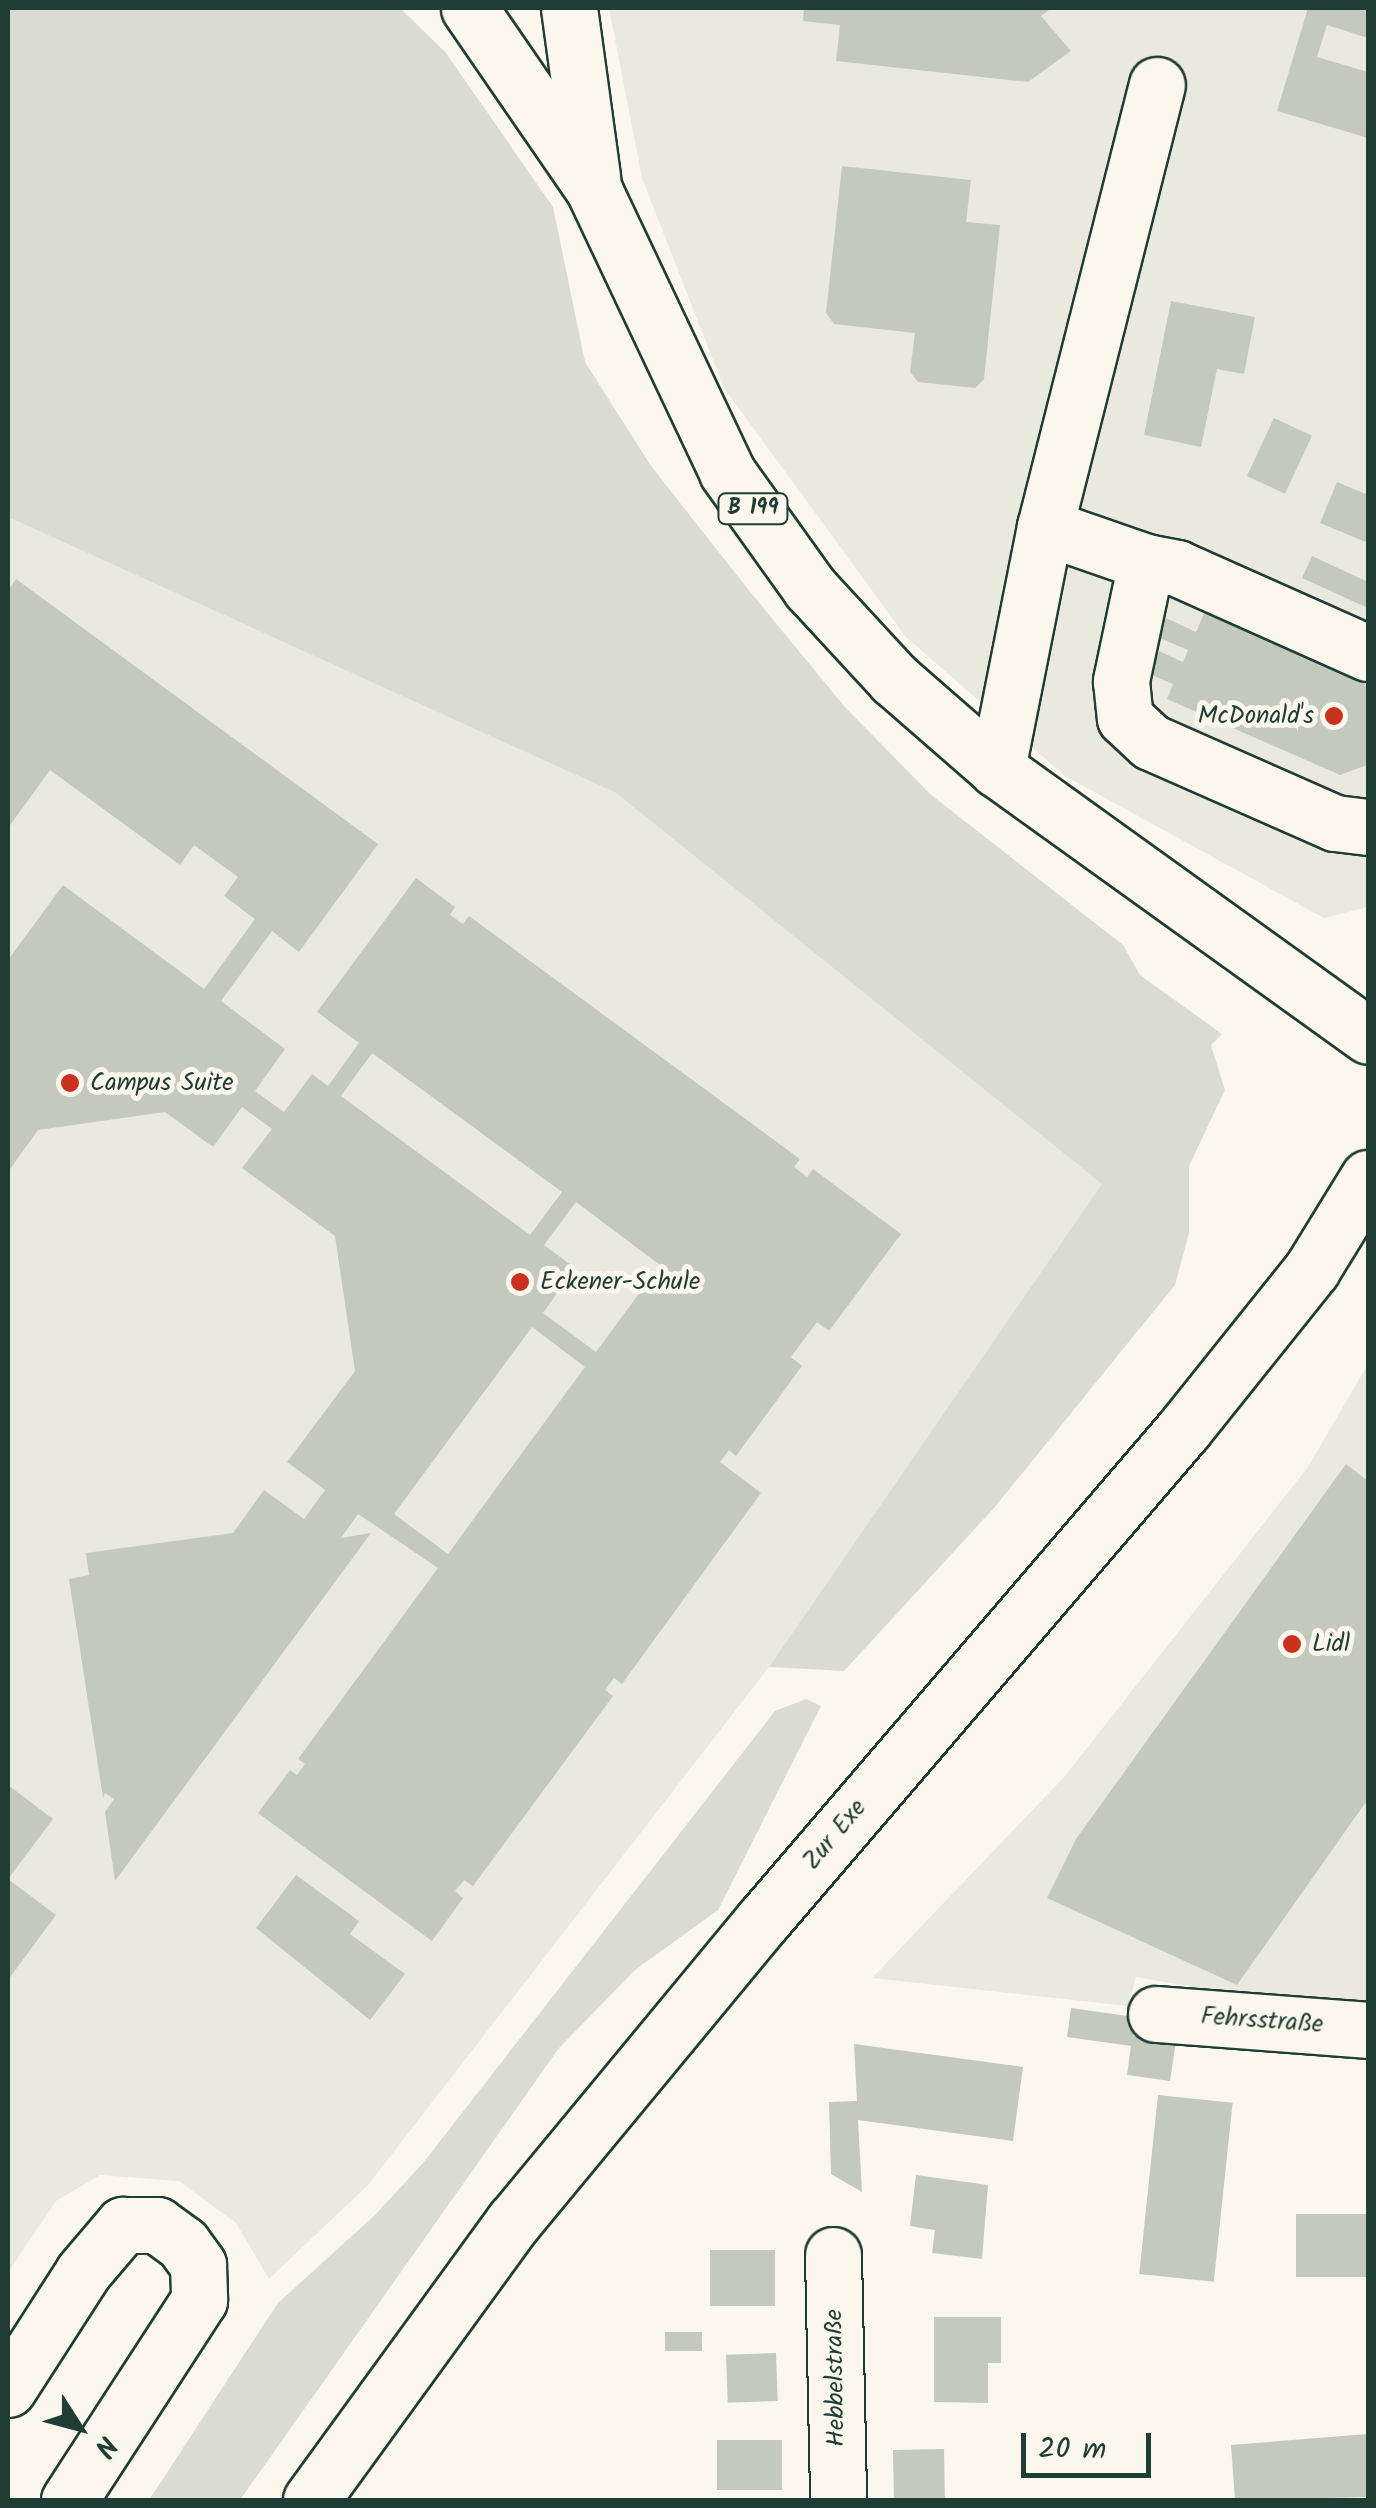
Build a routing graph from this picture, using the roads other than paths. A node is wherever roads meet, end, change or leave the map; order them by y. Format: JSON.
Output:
{"nodes":[{"id":1,"x":469,"y":8,"type":"edge"},
{"id":2,"x":570,"y":8,"type":"edge"},
{"id":3,"x":1157,"y":85,"type":"dead end"},
{"id":4,"x":594,"y":190,"type":"junction"},
{"id":5,"x":1045,"y":527,"type":"junction"},
{"id":6,"x":1146,"y":562,"type":"junction"},
{"id":7,"x":1368,"y":653,"type":"edge"},
{"id":8,"x":997,"y":769,"type":"junction"},
{"id":9,"x":1368,"y":827,"type":"edge"},
{"id":10,"x":1368,"y":1036,"type":"edge"},
{"id":11,"x":1368,"y":1178,"type":"edge"},
{"id":12,"x":1156,"y":2014,"type":"dead end"},
{"id":13,"x":1368,"y":2030,"type":"edge"},
{"id":14,"x":833,"y":2255,"type":"dead end"},
{"id":15,"x":8,"y":2390,"type":"edge"},
{"id":16,"x":69,"y":2500,"type":"edge"},
{"id":17,"x":311,"y":2500,"type":"edge"},
{"id":18,"x":838,"y":2500,"type":"edge"}],
"edges":[{"from":1,"to":4,"type":"main road","number":"B 199"},
{"from":2,"to":4,"type":"main road"},
{"from":3,"to":5,"type":"main road"},
{"from":4,"to":8,"type":"main road","number":"B 199"},
{"from":5,"to":6,"type":"main road"},
{"from":5,"to":8,"type":"main road"},
{"from":6,"to":7,"type":"main road"},
{"from":6,"to":9,"type":"main road"},
{"from":8,"to":10,"type":"main road","number":"B 199"},
{"from":11,"to":17,"type":"main road","name":"Zur Exe"},
{"from":12,"to":13,"type":"main road","name":"Fehrsstraße"},
{"from":14,"to":18,"type":"main road","name":"Hebbelstraße"},
{"from":15,"to":16,"type":"main road"}]}
